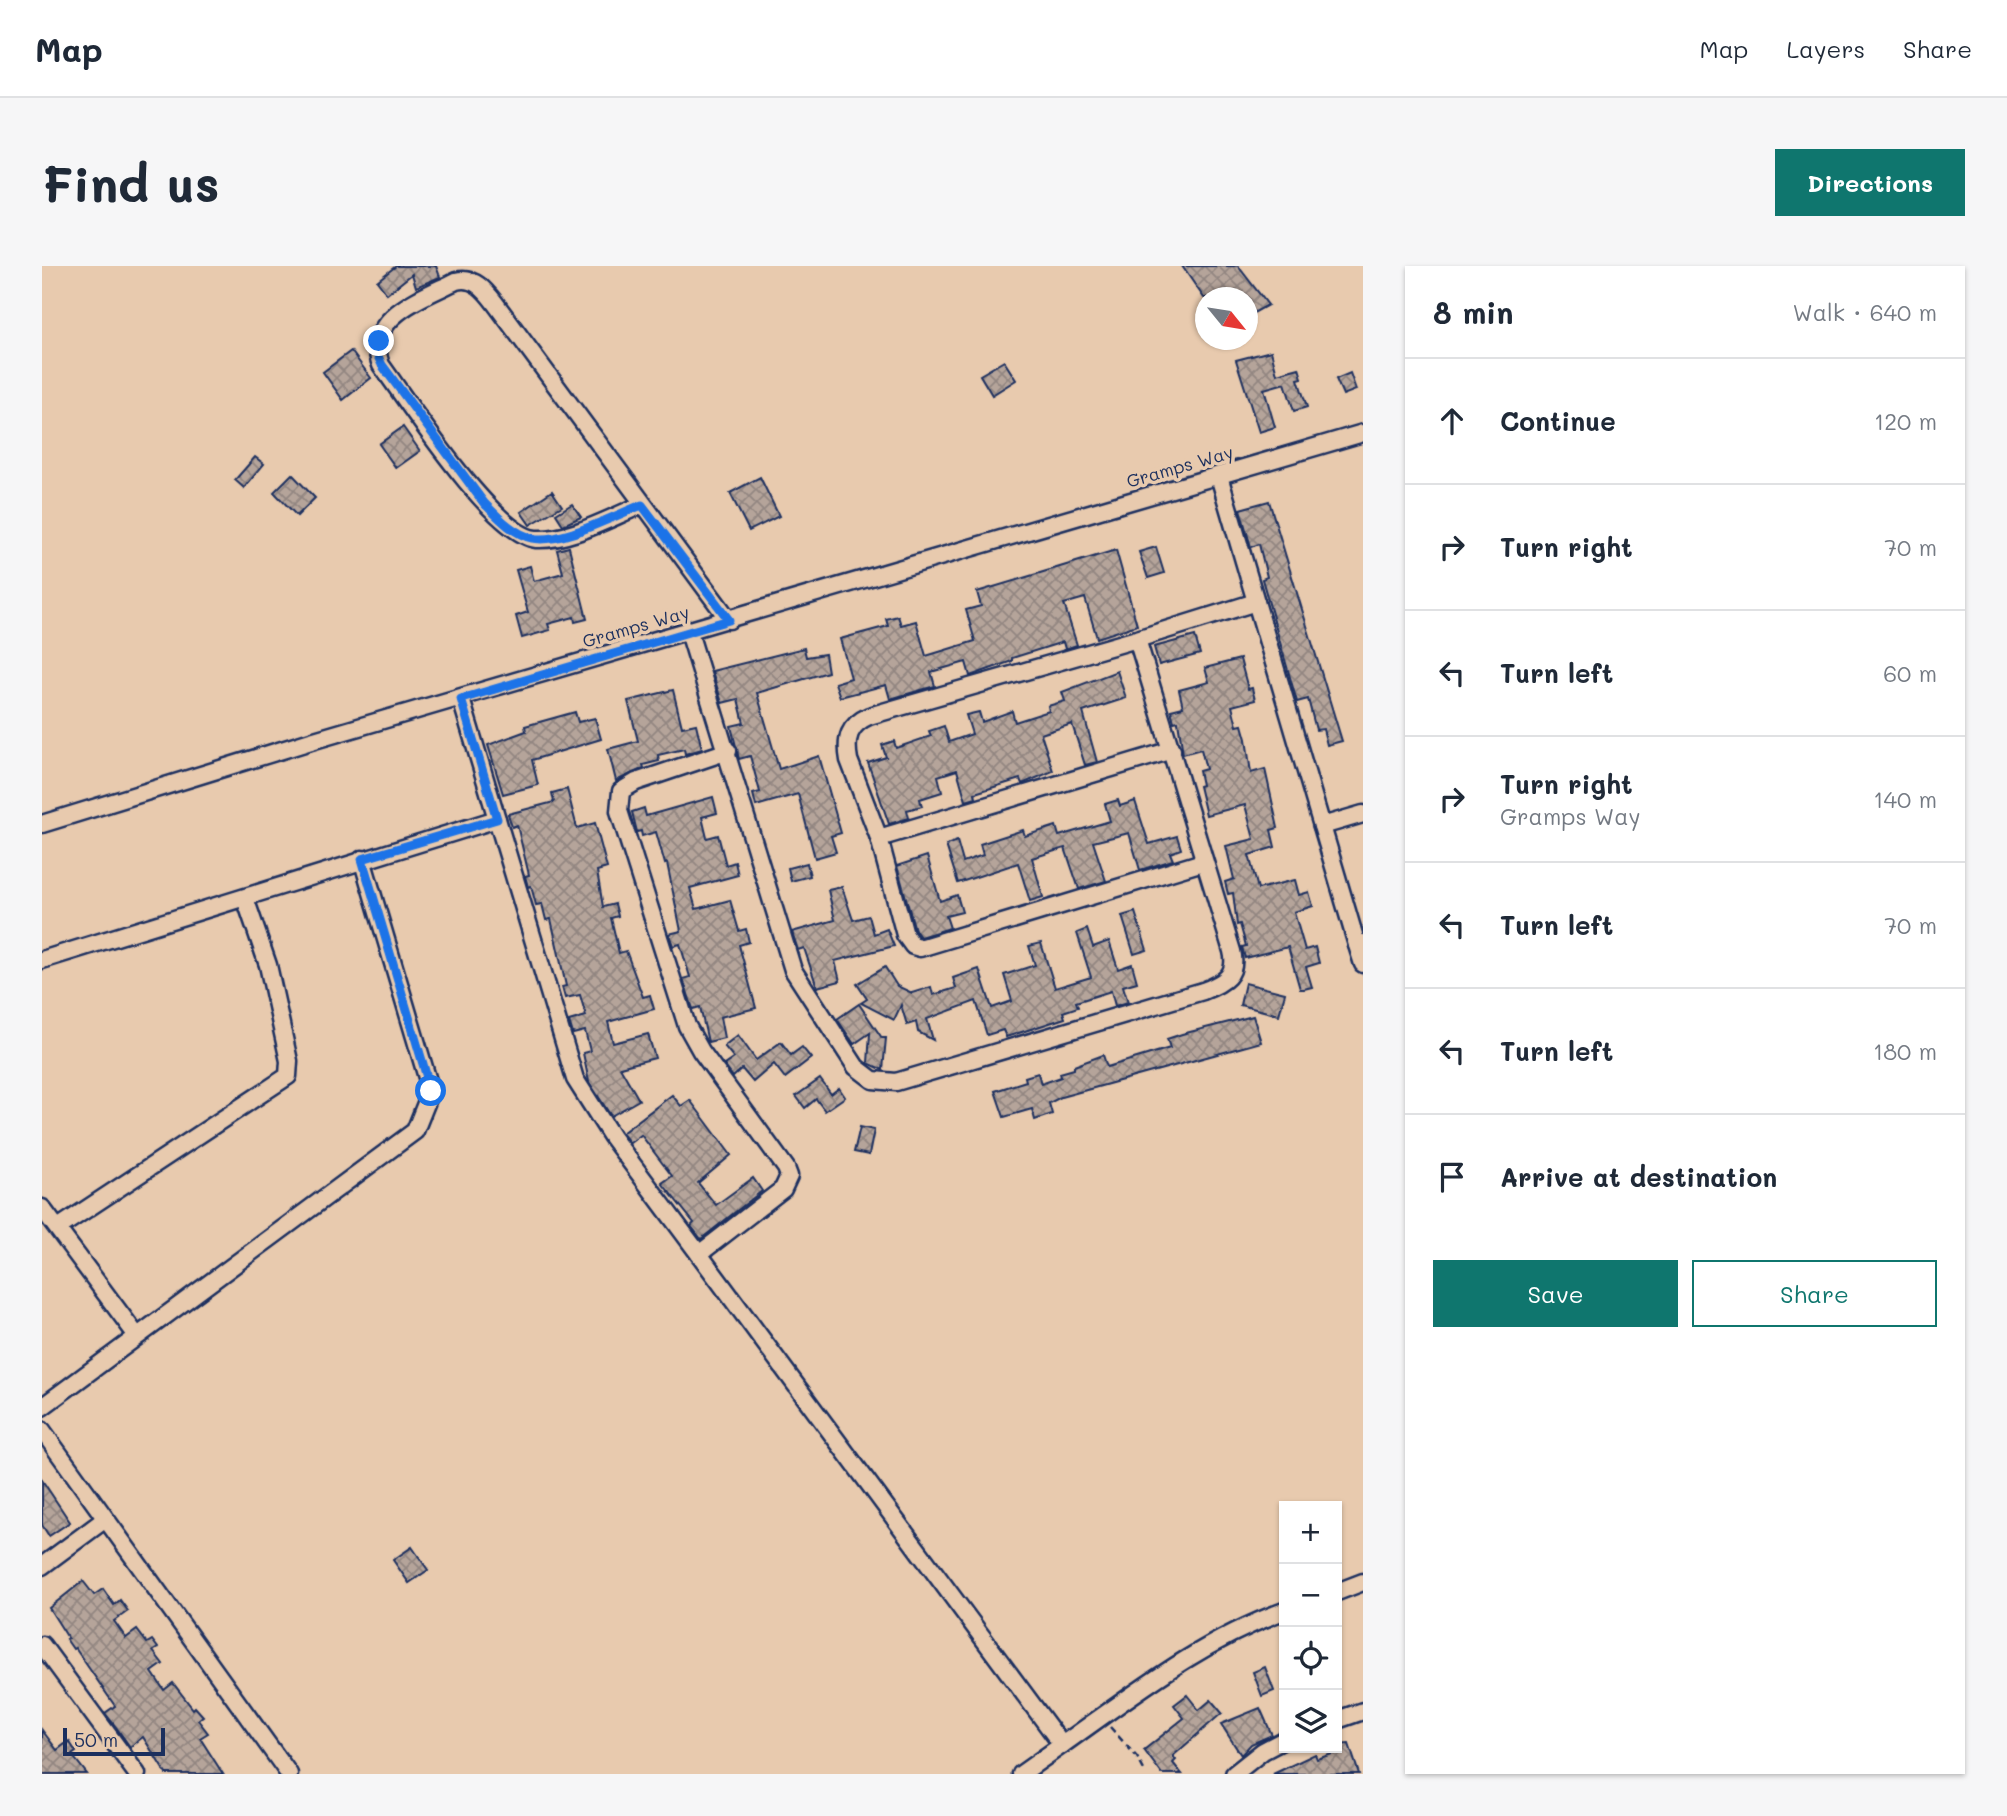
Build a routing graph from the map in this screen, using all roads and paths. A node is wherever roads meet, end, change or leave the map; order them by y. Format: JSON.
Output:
{"nodes":[{"id":1,"x":1363,"y":433,"type":"edge"},
{"id":2,"x":1219,"y":476,"type":"junction"},
{"id":3,"x":642,"y":505,"type":"junction"},
{"id":4,"x":1256,"y":603,"type":"junction"},
{"id":5,"x":729,"y":620,"type":"junction"},
{"id":6,"x":689,"y":632,"type":"junction"},
{"id":7,"x":1137,"y":639,"type":"junction"},
{"id":8,"x":461,"y":699,"type":"junction"},
{"id":9,"x":1172,"y":750,"type":"junction"},
{"id":10,"x":728,"y":751,"type":"junction"},
{"id":11,"x":1363,"y":814,"type":"edge"},
{"id":12,"x":497,"y":819,"type":"junction"},
{"id":13,"x":42,"y":824,"type":"edge"},
{"id":14,"x":1322,"y":826,"type":"junction"},
{"id":15,"x":879,"y":838,"type":"junction"},
{"id":16,"x":362,"y":859,"type":"junction"},
{"id":17,"x":1203,"y":862,"type":"junction"},
{"id":18,"x":245,"y":898,"type":"junction"},
{"id":19,"x":1360,"y":944,"type":"edge"},
{"id":20,"x":42,"y":960,"type":"edge"},
{"id":21,"x":1363,"y":964,"type":"edge"},
{"id":22,"x":42,"y":1208,"type":"edge"},
{"id":23,"x":58,"y":1228,"type":"junction"},
{"id":24,"x":699,"y":1254,"type":"junction"},
{"id":25,"x":137,"y":1336,"type":"junction"},
{"id":26,"x":42,"y":1407,"type":"edge"},
{"id":27,"x":42,"y":1430,"type":"edge"},
{"id":28,"x":104,"y":1520,"type":"junction"},
{"id":29,"x":42,"y":1566,"type":"edge"},
{"id":30,"x":1363,"y":1582,"type":"edge"},
{"id":31,"x":1342,"y":1590,"type":"edge"},
{"id":32,"x":1279,"y":1613,"type":"edge"},
{"id":33,"x":42,"y":1644,"type":"edge"},
{"id":34,"x":1363,"y":1711,"type":"edge"},
{"id":35,"x":1100,"y":1718,"type":"junction"},
{"id":36,"x":1342,"y":1718,"type":"edge"},
{"id":37,"x":1279,"y":1743,"type":"edge"},
{"id":38,"x":1062,"y":1745,"type":"junction"},
{"id":39,"x":282,"y":1772,"type":"edge"},
{"id":40,"x":137,"y":1774,"type":"edge"},
{"id":41,"x":1021,"y":1774,"type":"edge"},
{"id":42,"x":1146,"y":1774,"type":"edge"},
{"id":43,"x":1234,"y":1774,"type":"edge"}],
"edges":[{"from":1,"to":2,"type":"street","name":"Gramps Way"},
{"from":2,"to":4,"type":"street"},
{"from":2,"to":5,"type":"street","name":"Gramps Way"},
{"from":3,"to":3,"type":"street"},
{"from":3,"to":5,"type":"street"},
{"from":4,"to":7,"type":"street"},
{"from":4,"to":14,"type":"street"},
{"from":5,"to":6,"type":"street","name":"Gramps Way"},
{"from":6,"to":8,"type":"street","name":"Gramps Way"},
{"from":6,"to":10,"type":"street"},
{"from":7,"to":9,"type":"street"},
{"from":7,"to":15,"type":"street"},
{"from":8,"to":12,"type":"street"},
{"from":8,"to":13,"type":"street","name":"Gramps Way"},
{"from":9,"to":15,"type":"street"},
{"from":9,"to":17,"type":"street"},
{"from":10,"to":17,"type":"street"},
{"from":10,"to":24,"type":"street"},
{"from":11,"to":14,"type":"street"},
{"from":12,"to":16,"type":"street"},
{"from":12,"to":24,"type":"street"},
{"from":14,"to":19,"type":"street"},
{"from":15,"to":17,"type":"street"},
{"from":16,"to":18,"type":"street"},
{"from":16,"to":25,"type":"street"},
{"from":18,"to":20,"type":"street"},
{"from":18,"to":23,"type":"street"},
{"from":19,"to":21,"type":"street"},
{"from":22,"to":23,"type":"street"},
{"from":23,"to":25,"type":"street"},
{"from":24,"to":38,"type":"street"},
{"from":25,"to":26,"type":"street"},
{"from":27,"to":28,"type":"street"},
{"from":28,"to":29,"type":"street"},
{"from":28,"to":39,"type":"street"},
{"from":30,"to":31,"type":"street"},
{"from":32,"to":35,"type":"street"},
{"from":33,"to":40,"type":"street"},
{"from":34,"to":36,"type":"street"},
{"from":35,"to":38,"type":"street"},
{"from":35,"to":42,"type":"path"},
{"from":37,"to":43,"type":"street"},
{"from":38,"to":41,"type":"street"}]}
